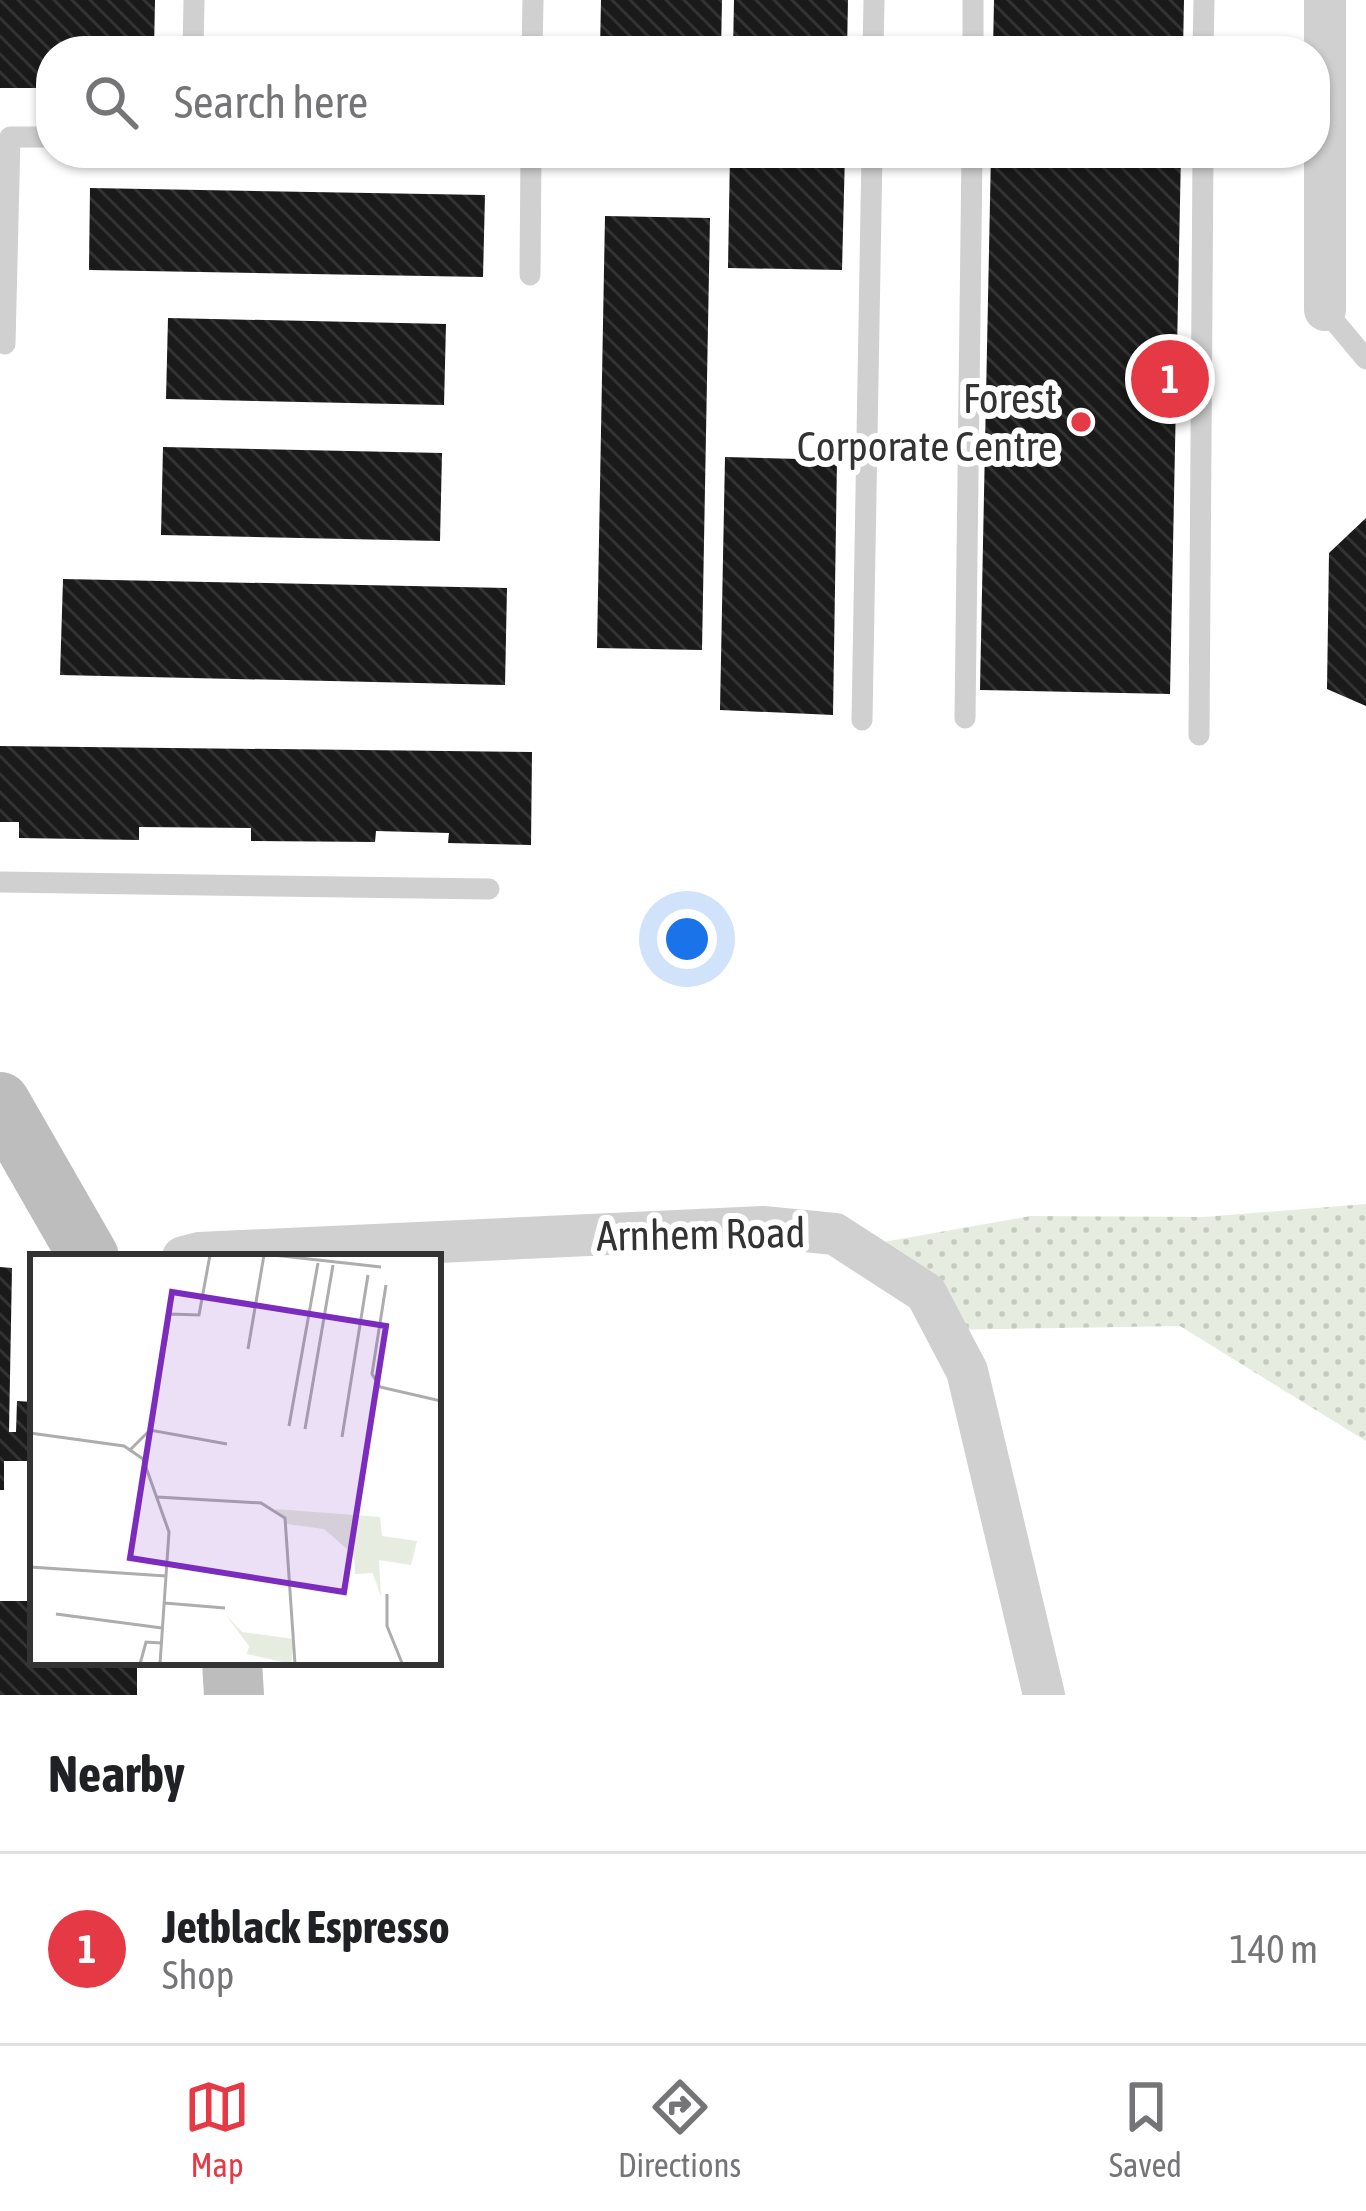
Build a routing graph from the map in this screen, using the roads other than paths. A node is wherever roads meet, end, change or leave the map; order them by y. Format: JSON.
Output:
{"nodes":[{"id":1,"x":194,"y":0,"type":"edge"},
{"id":2,"x":533,"y":0,"type":"edge"},
{"id":3,"x":874,"y":0,"type":"edge"},
{"id":4,"x":974,"y":0,"type":"edge"},
{"id":5,"x":1204,"y":0,"type":"edge"},
{"id":6,"x":1325,"y":0,"type":"edge"},
{"id":7,"x":193,"y":36,"type":"edge"},
{"id":8,"x":532,"y":36,"type":"edge"},
{"id":9,"x":873,"y":36,"type":"edge"},
{"id":10,"x":973,"y":36,"type":"edge"},
{"id":11,"x":1204,"y":36,"type":"edge"},
{"id":12,"x":1325,"y":36,"type":"edge"},
{"id":13,"x":36,"y":137,"type":"edge"},
{"id":14,"x":531,"y":168,"type":"edge"},
{"id":15,"x":872,"y":168,"type":"edge"},
{"id":16,"x":972,"y":168,"type":"edge"},
{"id":17,"x":1203,"y":168,"type":"edge"},
{"id":18,"x":1325,"y":168,"type":"edge"},
{"id":19,"x":530,"y":275,"type":"dead end"},
{"id":20,"x":1325,"y":310,"type":"joint"},
{"id":21,"x":5,"y":344,"type":"dead end"},
{"id":22,"x":1366,"y":358,"type":"edge"},
{"id":23,"x":965,"y":718,"type":"dead end"},
{"id":24,"x":862,"y":720,"type":"dead end"},
{"id":25,"x":1199,"y":735,"type":"dead end"},
{"id":26,"x":0,"y":882,"type":"edge"},
{"id":27,"x":489,"y":889,"type":"dead end"},
{"id":28,"x":0,"y":1102,"type":"edge"},
{"id":29,"x":87,"y":1254,"type":"edge"},
{"id":30,"x":202,"y":1254,"type":"edge"},
{"id":31,"x":232,"y":1665,"type":"edge"},
{"id":32,"x":234,"y":1695,"type":"edge"},
{"id":33,"x":1044,"y":1695,"type":"edge"}],
"edges":[{"from":1,"to":7,"type":"lane"},
{"from":2,"to":8,"type":"lane"},
{"from":3,"to":9,"type":"lane"},
{"from":4,"to":10,"type":"lane"},
{"from":5,"to":11,"type":"lane"},
{"from":6,"to":12,"type":"street"},
{"from":13,"to":21,"type":"lane"},
{"from":14,"to":19,"type":"lane"},
{"from":15,"to":24,"type":"lane"},
{"from":16,"to":23,"type":"lane"},
{"from":17,"to":25,"type":"lane"},
{"from":18,"to":20,"type":"street"},
{"from":20,"to":22,"type":"lane"},
{"from":26,"to":27,"type":"lane"},
{"from":28,"to":29,"type":"main road"},
{"from":30,"to":33,"type":"street","name":"Arnhem Road"},
{"from":31,"to":32,"type":"main road"}]}
